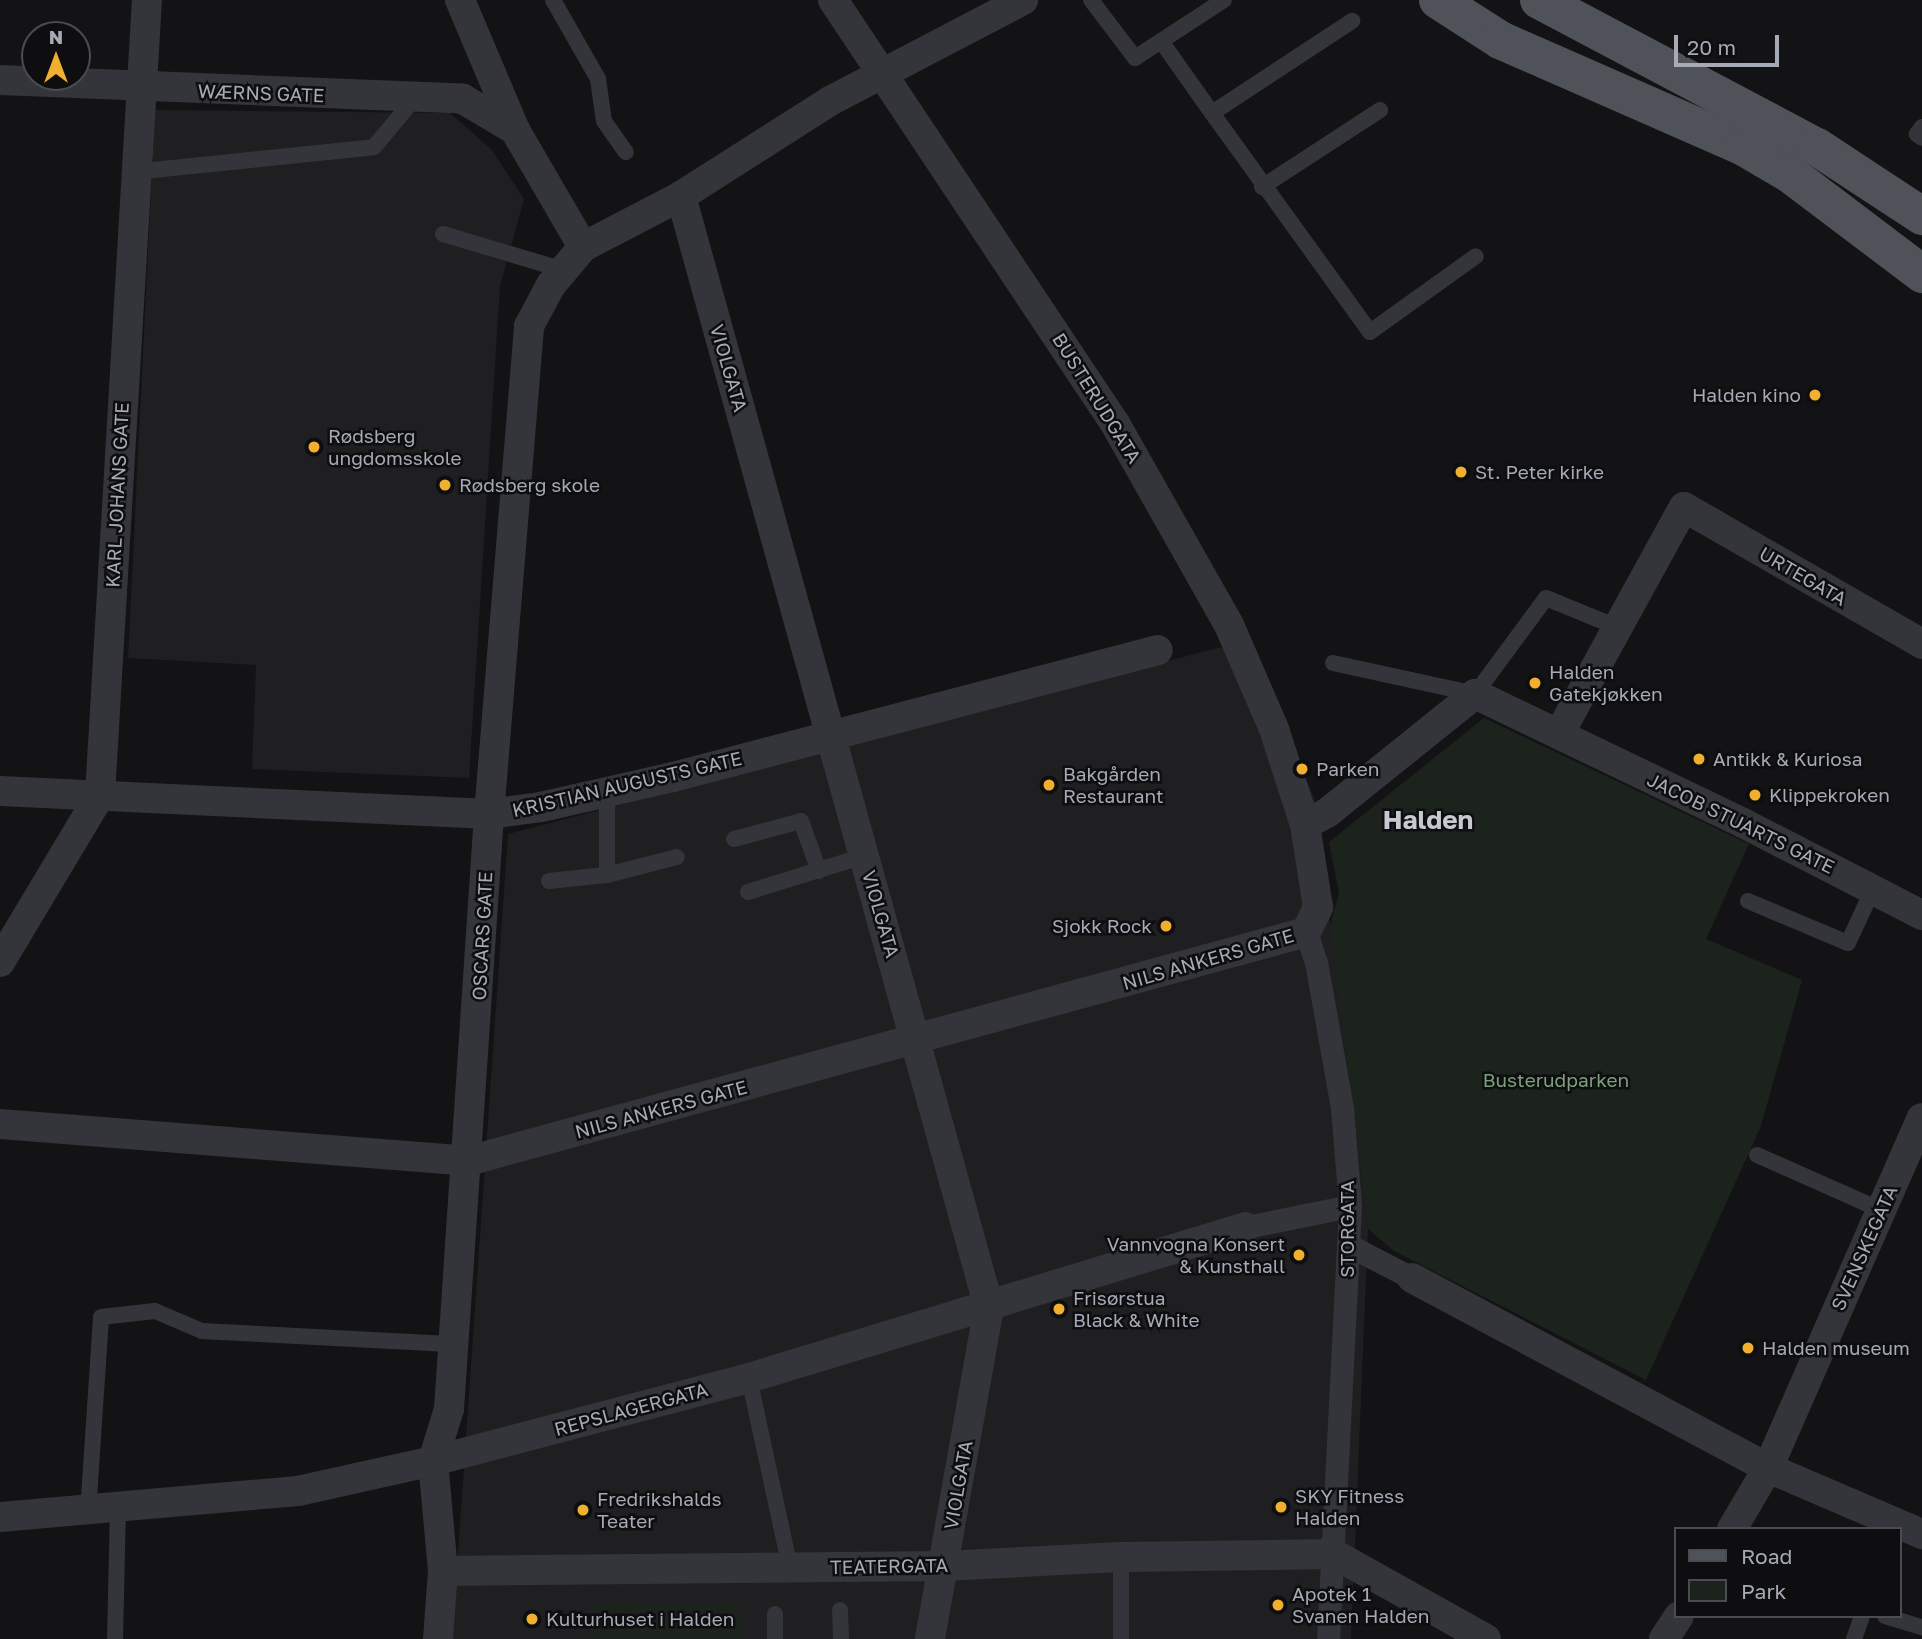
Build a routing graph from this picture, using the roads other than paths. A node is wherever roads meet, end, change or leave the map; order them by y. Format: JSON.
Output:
{"nodes":[{"id":1,"x":147,"y":0,"type":"edge"},
{"id":2,"x":460,"y":0,"type":"edge"},
{"id":3,"x":552,"y":0,"type":"edge"},
{"id":4,"x":1023,"y":0,"type":"edge"},
{"id":5,"x":1091,"y":0,"type":"edge"},
{"id":6,"x":1224,"y":0,"type":"edge"},
{"id":7,"x":1438,"y":0,"type":"edge"},
{"id":8,"x":1539,"y":0,"type":"edge"},
{"id":9,"x":838,"y":2,"type":"edge"},
{"id":10,"x":1352,"y":21,"type":"dead end"},
{"id":11,"x":1161,"y":41,"type":"junction"},
{"id":12,"x":884,"y":72,"type":"junction"},
{"id":13,"x":0,"y":80,"type":"edge"},
{"id":14,"x":140,"y":89,"type":"junction"},
{"id":15,"x":415,"y":98,"type":"junction"},
{"id":16,"x":1380,"y":110,"type":"dead end"},
{"id":17,"x":1212,"y":113,"type":"junction"},
{"id":18,"x":1922,"y":127,"type":"edge"},
{"id":19,"x":514,"y":130,"type":"junction"},
{"id":20,"x":1922,"y":138,"type":"edge"},
{"id":21,"x":626,"y":152,"type":"dead end"},
{"id":22,"x":134,"y":172,"type":"junction"},
{"id":23,"x":1262,"y":187,"type":"junction"},
{"id":24,"x":681,"y":196,"type":"junction"},
{"id":25,"x":1922,"y":216,"type":"edge"},
{"id":26,"x":443,"y":234,"type":"dead end"},
{"id":27,"x":1476,"y":256,"type":"dead end"},
{"id":28,"x":573,"y":258,"type":"junction"},
{"id":29,"x":1922,"y":274,"type":"edge"},
{"id":30,"x":1619,"y":628,"type":"junction"},
{"id":31,"x":1922,"y":644,"type":"edge"},
{"id":32,"x":1158,"y":650,"type":"dead end"},
{"id":33,"x":1333,"y":663,"type":"dead end"},
{"id":34,"x":1475,"y":694,"type":"junction"},
{"id":35,"x":1559,"y":734,"type":"junction"},
{"id":36,"x":832,"y":736,"type":"junction"},
{"id":37,"x":0,"y":792,"type":"edge"},
{"id":38,"x":607,"y":792,"type":"junction"},
{"id":39,"x":100,"y":795,"type":"junction"},
{"id":40,"x":489,"y":814,"type":"junction"},
{"id":41,"x":1305,"y":825,"type":"junction"},
{"id":42,"x":734,"y":839,"type":"dead end"},
{"id":43,"x":864,"y":856,"type":"junction"},
{"id":44,"x":677,"y":857,"type":"dead end"},
{"id":45,"x":819,"y":871,"type":"junction"},
{"id":46,"x":607,"y":875,"type":"junction"},
{"id":47,"x":549,"y":881,"type":"dead end"},
{"id":48,"x":1873,"y":889,"type":"junction"},
{"id":49,"x":748,"y":892,"type":"dead end"},
{"id":50,"x":1748,"y":901,"type":"dead end"},
{"id":51,"x":1922,"y":915,"type":"edge"},
{"id":52,"x":1306,"y":932,"type":"junction"},
{"id":53,"x":0,"y":962,"type":"edge"},
{"id":54,"x":917,"y":1041,"type":"junction"},
{"id":55,"x":1922,"y":1118,"type":"edge"},
{"id":56,"x":0,"y":1124,"type":"edge"},
{"id":57,"x":1757,"y":1154,"type":"dead end"},
{"id":58,"x":468,"y":1161,"type":"junction"},
{"id":59,"x":1350,"y":1206,"type":"junction"},
{"id":60,"x":1881,"y":1210,"type":"junction"},
{"id":61,"x":1246,"y":1227,"type":"joint"},
{"id":62,"x":1350,"y":1246,"type":"junction"},
{"id":63,"x":1412,"y":1278,"type":"joint"},
{"id":64,"x":989,"y":1307,"type":"junction"},
{"id":65,"x":454,"y":1344,"type":"junction"},
{"id":66,"x":749,"y":1378,"type":"junction"},
{"id":67,"x":433,"y":1461,"type":"junction"},
{"id":68,"x":1768,"y":1468,"type":"junction"},
{"id":69,"x":118,"y":1508,"type":"junction"},
{"id":70,"x":88,"y":1513,"type":"junction"},
{"id":71,"x":0,"y":1517,"type":"edge"},
{"id":72,"x":1893,"y":1526,"type":"edge"},
{"id":73,"x":1733,"y":1527,"type":"edge"},
{"id":74,"x":1901,"y":1528,"type":"edge"},
{"id":75,"x":1922,"y":1534,"type":"edge"},
{"id":76,"x":1334,"y":1554,"type":"junction"},
{"id":77,"x":1121,"y":1557,"type":"junction"},
{"id":78,"x":943,"y":1566,"type":"junction"},
{"id":79,"x":790,"y":1567,"type":"junction"},
{"id":80,"x":443,"y":1571,"type":"junction"},
{"id":81,"x":840,"y":1610,"type":"dead end"},
{"id":82,"x":775,"y":1614,"type":"dead end"},
{"id":83,"x":1678,"y":1618,"type":"edge"},
{"id":84,"x":1861,"y":1618,"type":"edge"},
{"id":85,"x":1892,"y":1618,"type":"edge"},
{"id":86,"x":1922,"y":1627,"type":"edge"},
{"id":87,"x":115,"y":1639,"type":"edge"},
{"id":88,"x":438,"y":1639,"type":"edge"},
{"id":89,"x":775,"y":1639,"type":"edge"},
{"id":90,"x":841,"y":1639,"type":"edge"},
{"id":91,"x":930,"y":1639,"type":"edge"},
{"id":92,"x":1121,"y":1639,"type":"edge"},
{"id":93,"x":1328,"y":1639,"type":"edge"},
{"id":94,"x":1486,"y":1639,"type":"edge"},
{"id":95,"x":1664,"y":1639,"type":"edge"},
{"id":96,"x":1854,"y":1639,"type":"edge"}],
"edges":[{"from":1,"to":14,"type":"street","name":"KARL JOHANS GATE"},
{"from":2,"to":19,"type":"street"},
{"from":3,"to":21,"type":"lane"},
{"from":4,"to":12,"type":"street"},
{"from":5,"to":11,"type":"lane"},
{"from":6,"to":11,"type":"lane"},
{"from":7,"to":29,"type":"main road"},
{"from":8,"to":25,"type":"main road"},
{"from":9,"to":12,"type":"street","name":"BUSTERUDGATA"},
{"from":10,"to":17,"type":"lane"},
{"from":11,"to":17,"type":"lane"},
{"from":12,"to":24,"type":"street"},
{"from":12,"to":41,"type":"street","name":"BUSTERUDGATA"},
{"from":13,"to":14,"type":"street","name":"WÆRNS GATE"},
{"from":14,"to":15,"type":"street","name":"WÆRNS GATE"},
{"from":14,"to":22,"type":"street","name":"KARL JOHANS GATE"},
{"from":15,"to":19,"type":"street","name":"WÆRNS GATE"},
{"from":15,"to":22,"type":"lane"},
{"from":16,"to":23,"type":"lane"},
{"from":17,"to":23,"type":"lane"},
{"from":18,"to":20,"type":"lane"},
{"from":19,"to":28,"type":"street"},
{"from":22,"to":39,"type":"street","name":"KARL JOHANS GATE"},
{"from":23,"to":27,"type":"lane"},
{"from":24,"to":28,"type":"street"},
{"from":24,"to":36,"type":"street","name":"VIOLGATA"},
{"from":26,"to":28,"type":"lane"},
{"from":28,"to":40,"type":"street","name":"OSCARS GATE"},
{"from":30,"to":31,"type":"street","name":"URTEGATA"},
{"from":30,"to":34,"type":"lane"},
{"from":30,"to":35,"type":"street"},
{"from":32,"to":36,"type":"street","name":"KRISTIAN AUGUSTS GATE"},
{"from":33,"to":34,"type":"lane"},
{"from":34,"to":35,"type":"street","name":"JACOB STUARTS GATE"},
{"from":34,"to":41,"type":"street"},
{"from":35,"to":48,"type":"street","name":"JACOB STUARTS GATE"},
{"from":36,"to":38,"type":"street","name":"KRISTIAN AUGUSTS GATE"},
{"from":36,"to":43,"type":"street","name":"VIOLGATA"},
{"from":37,"to":39,"type":"street","name":"KRISTIAN AUGUSTS GATE"},
{"from":38,"to":40,"type":"street","name":"KRISTIAN AUGUSTS GATE"},
{"from":38,"to":46,"type":"lane"},
{"from":39,"to":40,"type":"street","name":"KRISTIAN AUGUSTS GATE"},
{"from":39,"to":53,"type":"street","name":"KARL JOHANS GATE"},
{"from":40,"to":58,"type":"street","name":"OSCARS GATE"},
{"from":41,"to":52,"type":"street"},
{"from":42,"to":45,"type":"lane"},
{"from":43,"to":45,"type":"lane"},
{"from":43,"to":54,"type":"street","name":"VIOLGATA"},
{"from":44,"to":46,"type":"lane"},
{"from":45,"to":49,"type":"lane"},
{"from":46,"to":47,"type":"lane"},
{"from":48,"to":50,"type":"lane"},
{"from":48,"to":51,"type":"street","name":"JACOB STUARTS GATE"},
{"from":52,"to":54,"type":"street","name":"NILS ANKERS GATE"},
{"from":52,"to":59,"type":"street","name":"STORGATA"},
{"from":54,"to":58,"type":"street","name":"NILS ANKERS GATE"},
{"from":54,"to":64,"type":"street","name":"VIOLGATA"},
{"from":55,"to":60,"type":"street","name":"SVENSKEGATA"},
{"from":56,"to":58,"type":"street","name":"NILS ANKERS GATE"},
{"from":57,"to":60,"type":"lane"},
{"from":58,"to":65,"type":"street","name":"OSCARS GATE"},
{"from":59,"to":61,"type":"street"},
{"from":59,"to":62,"type":"street","name":"STORGATA"},
{"from":60,"to":68,"type":"street","name":"SVENSKEGATA"},
{"from":61,"to":64,"type":"street","name":"REPSLAGERGATA"},
{"from":62,"to":63,"type":"street"},
{"from":62,"to":76,"type":"street","name":"STORGATA"},
{"from":63,"to":68,"type":"street"},
{"from":64,"to":66,"type":"street","name":"REPSLAGERGATA"},
{"from":64,"to":78,"type":"street","name":"VIOLGATA"},
{"from":65,"to":67,"type":"street","name":"OSCARS GATE"},
{"from":65,"to":70,"type":"lane"},
{"from":66,"to":67,"type":"street","name":"REPSLAGERGATA"},
{"from":66,"to":79,"type":"lane"},
{"from":67,"to":69,"type":"street","name":"REPSLAGERGATA"},
{"from":67,"to":80,"type":"street","name":"OSCARS GATE"},
{"from":68,"to":72,"type":"street"},
{"from":68,"to":73,"type":"street","name":"SVENSKEGATA"},
{"from":69,"to":70,"type":"street","name":"REPSLAGERGATA"},
{"from":69,"to":87,"type":"lane"},
{"from":70,"to":71,"type":"street","name":"REPSLAGERGATA"},
{"from":74,"to":75,"type":"street"},
{"from":76,"to":77,"type":"street","name":"TEATERGATA"},
{"from":76,"to":93,"type":"street","name":"STORGATA"},
{"from":76,"to":94,"type":"street"},
{"from":77,"to":78,"type":"street","name":"TEATERGATA"},
{"from":77,"to":92,"type":"lane"},
{"from":78,"to":79,"type":"street","name":"TEATERGATA"},
{"from":78,"to":91,"type":"street","name":"VIOLGATA"},
{"from":79,"to":80,"type":"street","name":"TEATERGATA"},
{"from":80,"to":88,"type":"street","name":"OSCARS GATE"},
{"from":81,"to":90,"type":"lane"},
{"from":82,"to":89,"type":"lane"},
{"from":83,"to":95,"type":"street"},
{"from":84,"to":96,"type":"lane"},
{"from":85,"to":86,"type":"lane"}]}
